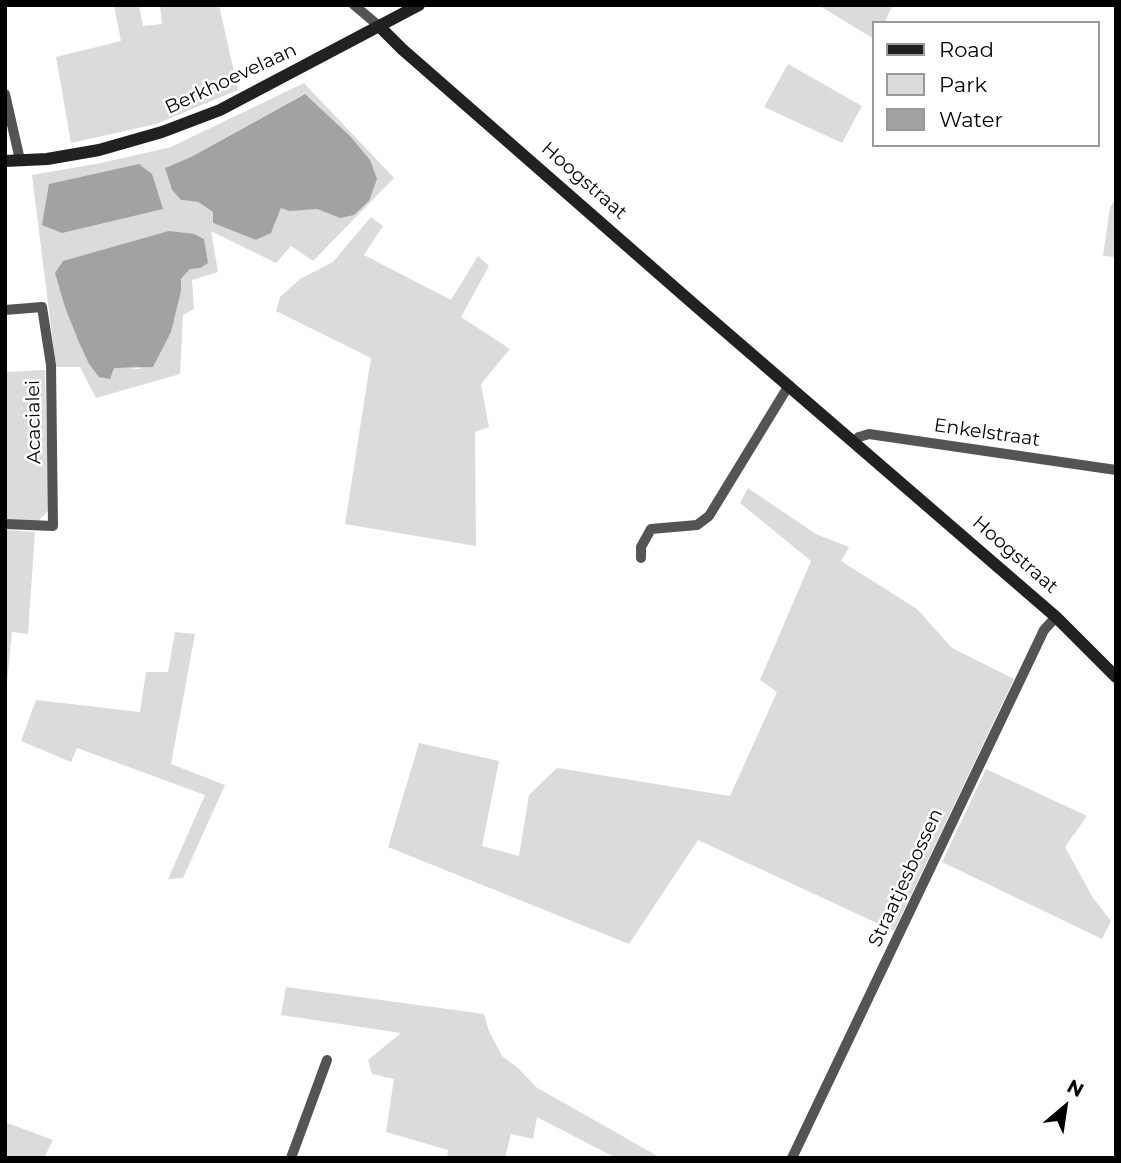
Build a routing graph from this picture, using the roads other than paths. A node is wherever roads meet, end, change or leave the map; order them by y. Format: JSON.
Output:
{"nodes":[{"id":1,"x":354,"y":5,"type":"edge"},
{"id":2,"x":419,"y":5,"type":"edge"},
{"id":3,"x":379,"y":26,"type":"junction"},
{"id":4,"x":5,"y":94,"type":"edge"},
{"id":5,"x":20,"y":160,"type":"junction"},
{"id":6,"x":5,"y":161,"type":"edge"},
{"id":7,"x":5,"y":310,"type":"edge"},
{"id":8,"x":789,"y":386,"type":"junction"},
{"id":9,"x":854,"y":441,"type":"junction"},
{"id":10,"x":1116,"y":470,"type":"edge"},
{"id":11,"x":5,"y":523,"type":"edge"},
{"id":12,"x":641,"y":558,"type":"dead end"},
{"id":13,"x":1056,"y":617,"type":"junction"},
{"id":14,"x":1116,"y":677,"type":"edge"},
{"id":15,"x":327,"y":1060,"type":"dead end"},
{"id":16,"x":291,"y":1158,"type":"edge"},
{"id":17,"x":792,"y":1158,"type":"edge"}],
"edges":[{"from":1,"to":3,"type":"street","name":"Hoogstraat"},
{"from":2,"to":3,"type":"street","name":"Berkhoevelaan"},
{"from":3,"to":5,"type":"street","name":"Berkhoevelaan"},
{"from":3,"to":8,"type":"street","name":"Hoogstraat"},
{"from":4,"to":5,"type":"street"},
{"from":5,"to":6,"type":"street","name":"Berkhoevelaan"},
{"from":7,"to":11,"type":"street","name":"Acacialei"},
{"from":8,"to":9,"type":"street","name":"Hoogstraat"},
{"from":8,"to":12,"type":"street"},
{"from":9,"to":10,"type":"street","name":"Enkelstraat"},
{"from":9,"to":13,"type":"street","name":"Hoogstraat"},
{"from":13,"to":14,"type":"street","name":"Hoogstraat"},
{"from":13,"to":17,"type":"street","name":"Straatjesbossen"},
{"from":15,"to":16,"type":"street"}]}
